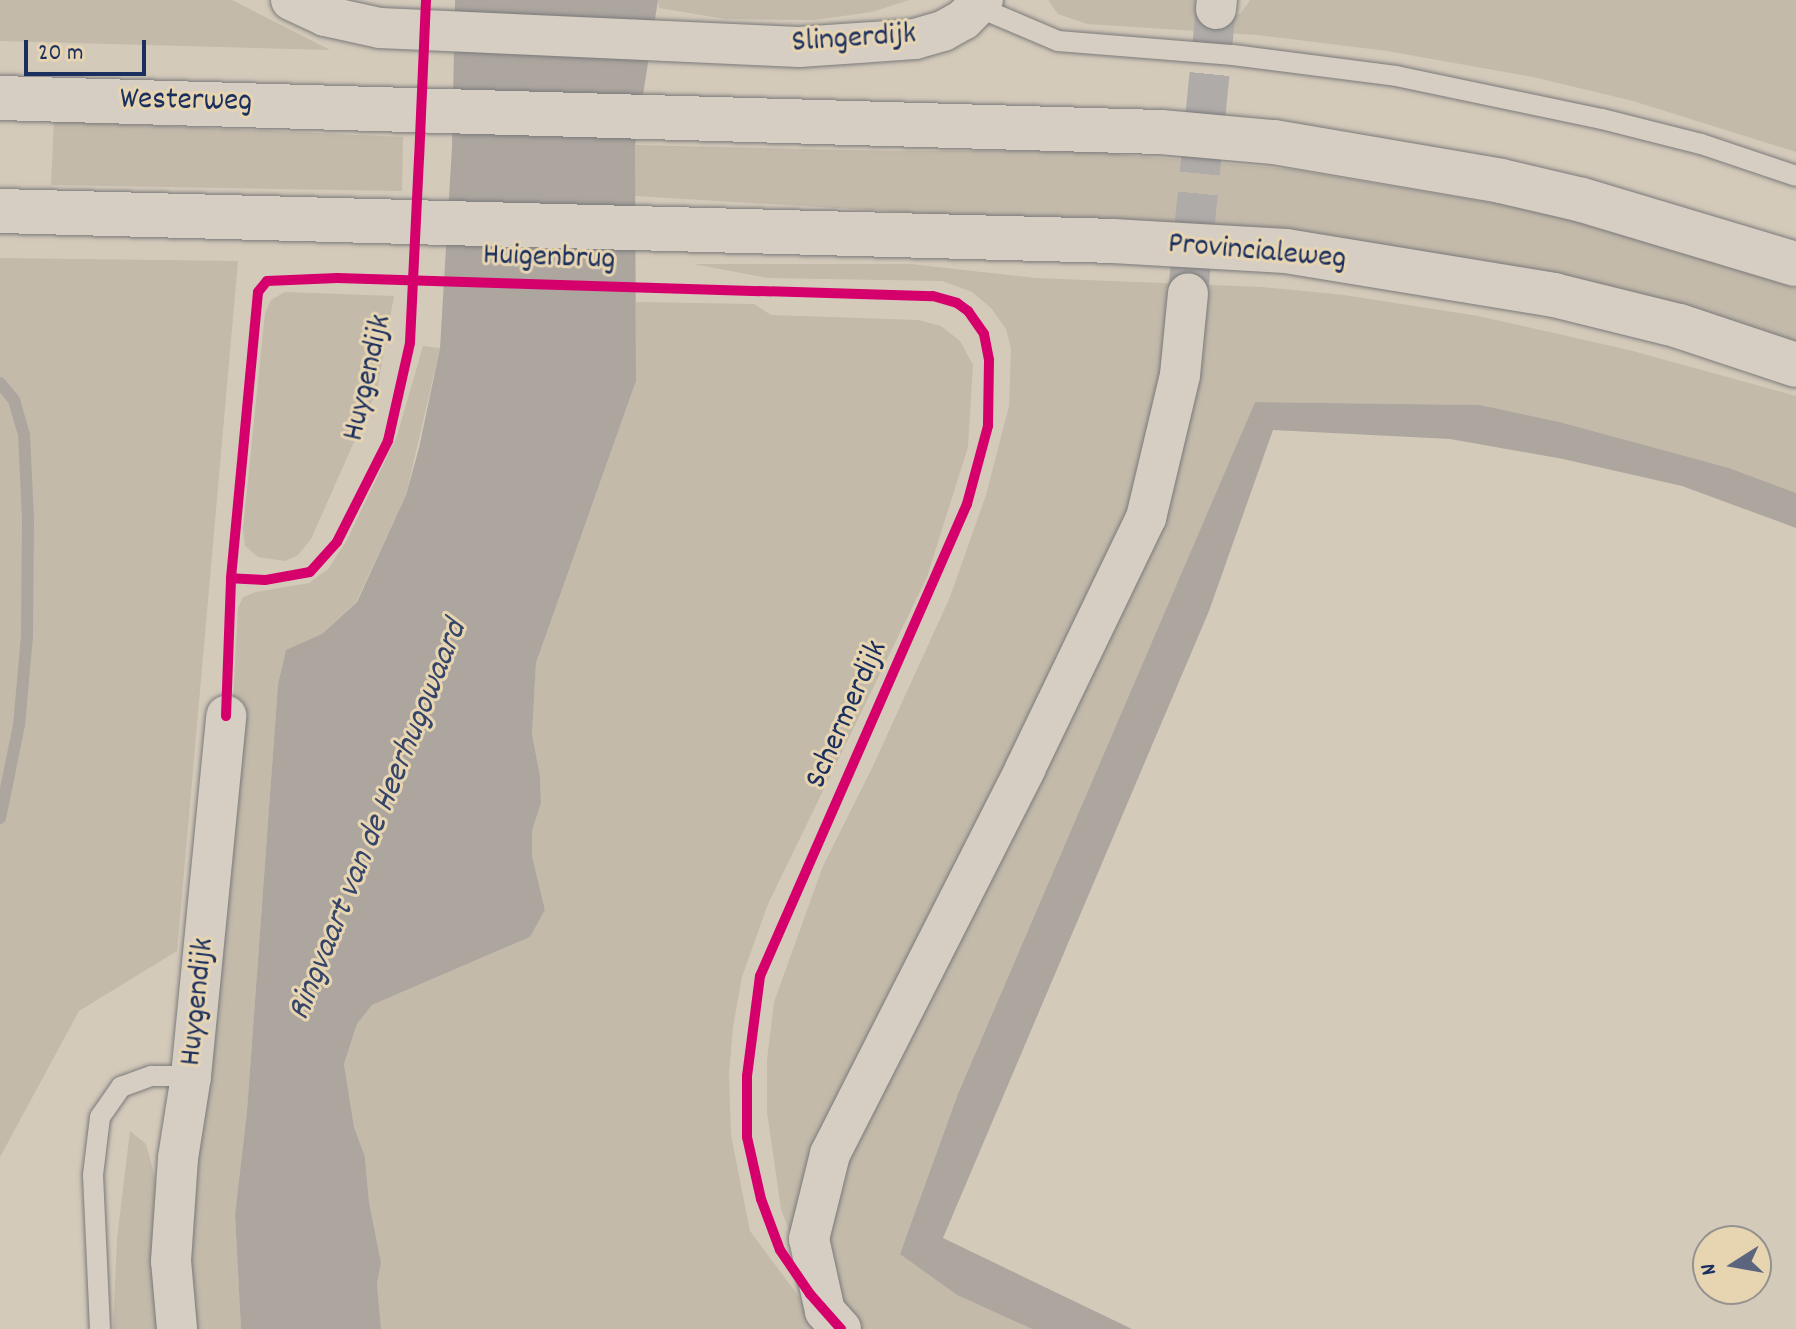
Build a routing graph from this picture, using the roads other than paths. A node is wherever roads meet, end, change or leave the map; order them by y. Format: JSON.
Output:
{"nodes":[{"id":1,"x":291,"y":0,"type":"edge"},
{"id":2,"x":980,"y":3,"type":"edge"},
{"id":3,"x":0,"y":98,"type":"edge"},
{"id":4,"x":1796,"y":176,"type":"edge"},
{"id":5,"x":0,"y":211,"type":"edge"},
{"id":6,"x":705,"y":230,"type":"joint"},
{"id":7,"x":1796,"y":264,"type":"edge"},
{"id":8,"x":1188,"y":293,"type":"tunnel mouth"},
{"id":9,"x":1796,"y":365,"type":"edge"},
{"id":10,"x":226,"y":716,"type":"dead end"},
{"id":11,"x":191,"y":1076,"type":"junction"},
{"id":12,"x":100,"y":1329,"type":"edge"},
{"id":13,"x":177,"y":1329,"type":"edge"},
{"id":14,"x":841,"y":1329,"type":"edge"}],
"edges":[{"from":1,"to":2,"type":"street","name":"Slingerdijk"},
{"from":2,"to":4,"type":"lane"},
{"from":3,"to":7,"type":"highway","name":"Westerweg"},
{"from":5,"to":6,"type":"highway","name":"Huigenbrug"},
{"from":6,"to":9,"type":"highway","name":"Provincialeweg"},
{"from":8,"to":14,"type":"street"},
{"from":10,"to":11,"type":"street","name":"Huygendijk"},
{"from":11,"to":12,"type":"lane"},
{"from":11,"to":13,"type":"street","name":"Huygendijk"}]}
